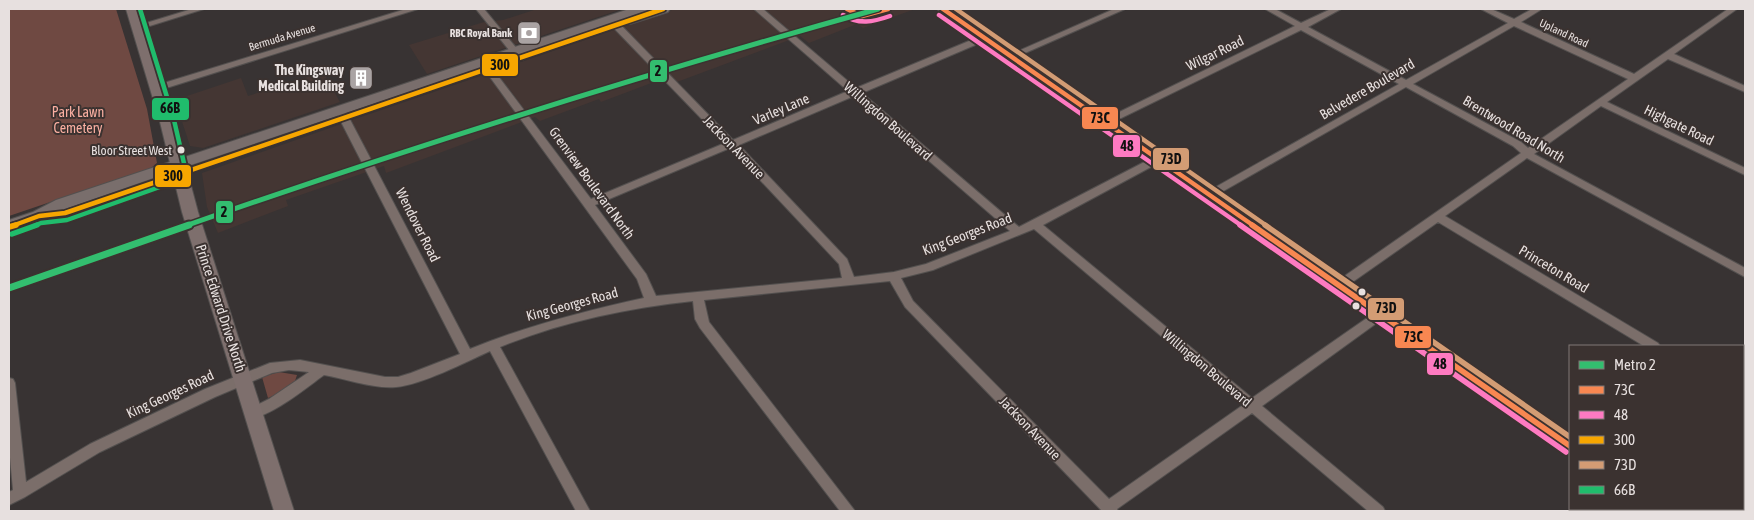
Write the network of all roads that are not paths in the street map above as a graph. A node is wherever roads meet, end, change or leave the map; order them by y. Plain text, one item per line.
1 (132, 9) edge
2 (200, 9) edge
3 (414, 9) edge
4 (480, 9) edge
5 (663, 9) edge
6 (758, 9) edge
7 (943, 9) edge
8 (1121, 9) edge
9 (1269, 9) edge
10 (1337, 9) edge
11 (1485, 9) edge
12 (1538, 9) edge
13 (1733, 9) edge
14 (644, 10) edge
15 (613, 22) junction
16 (1514, 22) junction
17 (1302, 26) junction
18 (137, 27) junction
19 (984, 38) junction
20 (517, 54) junction
21 (1668, 55) junction
22 (1011, 56) junction
23 (485, 66) junction
24 (1634, 78) junction
25 (1405, 83) junction
26 (157, 88) junction
27 (1745, 90) edge
28 (855, 92) junction
29 (1602, 103) junction
30 (342, 114) junction
31 (1106, 122) junction
32 (732, 144) junction
33 (1527, 153) junction
34 (1158, 159) junction
35 (178, 169) junction
36 (1745, 172) edge
37 (1210, 195) junction
38 (589, 204) junction
39 (1438, 217) junction
40 (1035, 224) junction
41 (9, 226) edge
42 (1018, 232) junction
43 (1745, 273) edge
44 (894, 276) junction
45 (849, 282) junction
46 (1340, 285) junction
47 (698, 296) junction
48 (651, 301) junction
49 (1381, 314) junction
50 (492, 344) junction
51 (1652, 345) edge
52 (467, 355) junction
53 (323, 369) junction
54 (243, 378) junction
55 (9, 383) edge
56 (1252, 406) junction
57 (254, 413) junction
58 (1569, 445) edge
59 (14, 496) edge
60 (1110, 510) edge
61 (284, 511) edge
62 (583, 511) edge
63 (848, 511) edge
64 (1378, 511) edge

1 - 18 street, Prince Edward Drive North
2 - 18 street
3 - 26 street, Bermuda Avenue
4 - 20 street
5 - 14 main road
6 - 28 street, Willingdon Boulevard
7 - 19 street
8 - 22 street
9 - 17 street, Brentwood Road North
10 - 17 street, Wilgar Road
11 - 16 street, Upland Road
12 - 16 street, Belvedere Boulevard
13 - 21 street
14 - 15 main road
15 - 20 main road
15 - 32 street, Jackson Avenue
16 - 24 street, Upland Road
16 - 25 street, Belvedere Boulevard
17 - 25 street, Brentwood Road North
17 - 31 street, Wilgar Road
18 - 26 street, Prince Edward Drive North
19 - 22 street
19 - 28 street, Varley Lane
20 - 23 main road
21 - 24 street
21 - 27 street
22 - 31 street
23 - 30 main road
23 - 38 street, Grenview Boulevard North
24 - 29 street
25 - 33 street, Brentwood Road North
25 - 37 street, Belvedere Boulevard
26 - 35 street, Prince Edward Drive North
28 - 32 street, Varley Lane
28 - 42 street, Willingdon Boulevard
29 - 33 street
29 - 36 street, Highgate Road
30 - 35 main road
30 - 52 street, Wendover Road
31 - 34 street
32 - 38 street, Varley Lane
32 - 45 street, Jackson Avenue
33 - 39 street
33 - 43 street, Brentwood Road North
34 - 37 street
34 - 40 street, King Georges Road
35 - 41 main road
35 - 54 street, Prince Edward Drive North
37 - 46 street
38 - 48 street, Grenview Boulevard North
39 - 46 street
39 - 51 street, Princeton Road
40 - 42 street, King Georges Road
40 - 56 street, Willingdon Boulevard
42 - 44 street, King Georges Road
44 - 45 street, King Georges Road
44 - 60 street, Jackson Avenue
45 - 47 street, King Georges Road
46 - 49 street
47 - 48 street, King Georges Road
47 - 63 street
48 - 50 street, King Georges Road
49 - 56 street
49 - 58 street
50 - 52 street, King Georges Road
50 - 62 street
52 - 53 street, King Georges Road
53 - 54 street, King Georges Road
53 - 57 street
54 - 57 street, Prince Edward Drive North
54 - 59 street, King Georges Road
55 - 59 street
56 - 60 street
56 - 64 street, Willingdon Boulevard
57 - 61 street, Prince Edward Drive North

